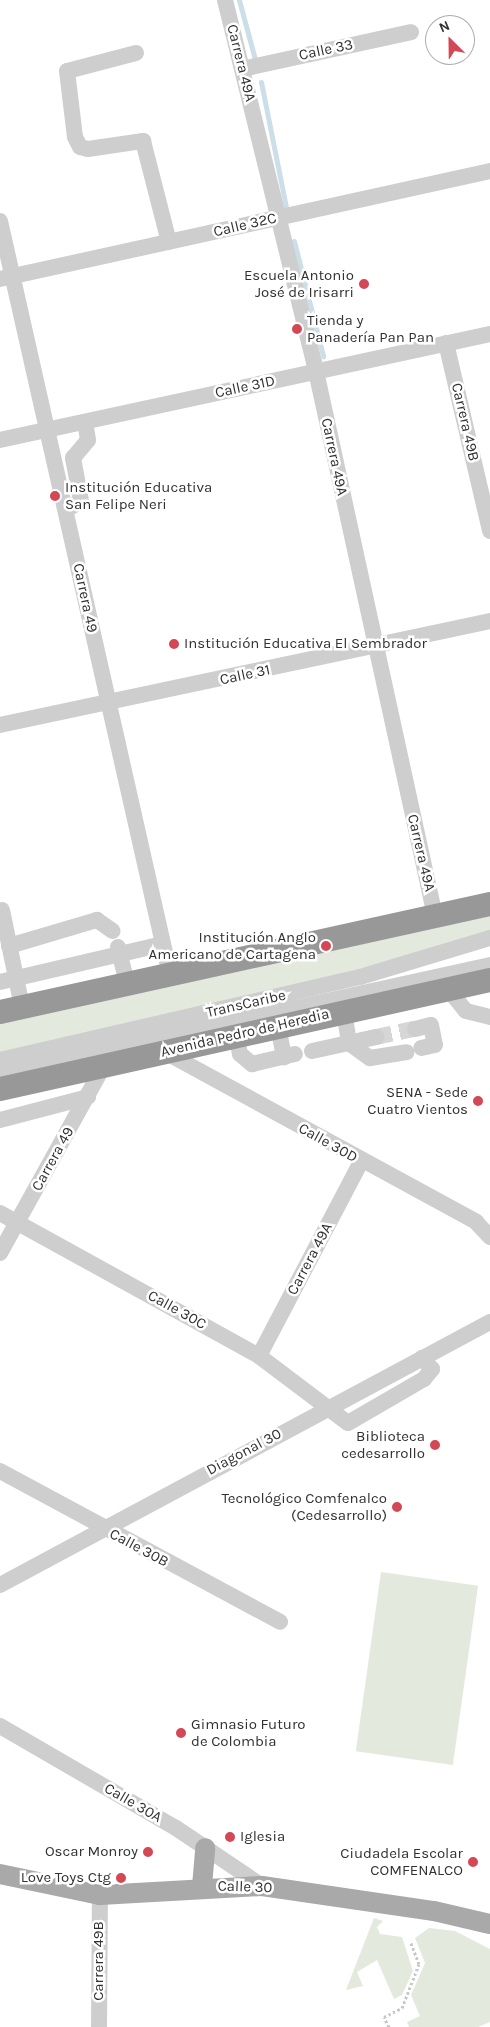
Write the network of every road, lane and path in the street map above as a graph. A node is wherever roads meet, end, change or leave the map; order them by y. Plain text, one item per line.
1 (225, 0) edge
2 (411, 32) dead end
3 (136, 53) dead end
4 (242, 69) junction
5 (490, 171) edge
6 (279, 218) junction
7 (0, 221) edge
8 (170, 242) junction
9 (6, 278) edge
10 (490, 334) edge
11 (446, 343) junction
12 (316, 372) junction
13 (85, 422) junction
14 (48, 430) junction
15 (0, 440) edge
16 (66, 510) junction
17 (490, 531) edge
18 (490, 621) edge
19 (375, 648) junction
20 (108, 704) junction
21 (0, 725) edge
22 (490, 904) edge
23 (2, 910) dead end
24 (435, 916) junction
25 (490, 938) edge
26 (117, 944) junction
27 (163, 944) junction
28 (9, 946) junction
29 (490, 964) edge
30 (170, 974) junction
31 (8, 980) edge
32 (490, 980) edge
33 (127, 984) junction
34 (448, 989) junction
35 (11, 1009) edge
36 (344, 1011) junction
37 (490, 1017) edge
38 (278, 1026) junction
39 (415, 1029) tunnel mouth
40 (236, 1035) junction
41 (376, 1037) tunnel mouth
42 (349, 1043) junction
43 (312, 1051) dead end
44 (163, 1052) junction
45 (0, 1060) edge
46 (104, 1065) junction
47 (0, 1073) edge
48 (0, 1089) edge
49 (88, 1097) junction
50 (0, 1120) edge
51 (362, 1162) junction
52 (0, 1213) edge
53 (18, 1221) junction
54 (490, 1237) edge
55 (0, 1253) edge
56 (490, 1322) edge
57 (259, 1356) junction
58 (422, 1358) junction
59 (330, 1406) junction
60 (0, 1470) edge
61 (102, 1529) junction
62 (0, 1585) edge
63 (280, 1622) dead end
64 (0, 1726) edge
65 (205, 1848) junction
66 (0, 1874) edge
67 (202, 1886) junction
68 (262, 1886) junction
69 (100, 1895) junction
70 (490, 1924) edge
71 (410, 1941) dead end
72 (99, 2027) edge
73 (389, 2027) edge

1 - 4 street, Carrera 49A
2 - 4 street, Calle 33
3 - 8 street
4 - 6 street, Carrera 49A
5 - 6 street, Calle 32C
6 - 8 street, Calle 32C
6 - 12 street, Carrera 49A
7 - 9 street, Carrera 49
8 - 9 street, Calle 32C
9 - 14 street, Carrera 49
10 - 11 street, Calle 31D
11 - 12 street, Calle 31D
11 - 17 street, Carrera 49B
12 - 13 street, Calle 31D
12 - 19 street, Carrera 49A
13 - 14 street, Calle 31D
13 - 16 street
14 - 15 street, Calle 31D
14 - 16 street, Carrera 49
16 - 20 street, Carrera 49
18 - 19 street, Calle 31
19 - 20 street, Calle 31
19 - 24 street, Carrera 49A
20 - 21 street, Calle 31
20 - 27 street, Carrera 49
22 - 24 highway
23 - 28 street
24 - 30 highway
25 - 45 street, TransCaribe
26 - 27 street
26 - 28 street
26 - 31 street
26 - 33 street
27 - 30 street, Carrera 49
28 - 31 street
29 - 47 street, TransCaribe
30 - 33 highway
31 - 35 street
32 - 34 highway, Avenida Pedro de Heredia
33 - 35 highway
34 - 36 highway, Avenida Pedro de Heredia
34 - 37 street
36 - 38 highway, Avenida Pedro de Heredia
36 - 42 street
38 - 40 highway, Avenida Pedro de Heredia
38 - 40 street
39 - 42 street
40 - 44 highway, Avenida Pedro de Heredia
41 - 42 street
42 - 43 street
44 - 46 highway, Avenida Pedro de Heredia
44 - 51 street, Calle 30D
46 - 48 highway, Avenida Pedro de Heredia
46 - 49 street, Carrera 49
49 - 50 street
49 - 53 street, Carrera 49
51 - 54 street, Calle 30D
51 - 57 street, Carrera 49A
52 - 53 street, Calle 30C
53 - 55 street, Carrera 49
53 - 57 street, Calle 30C
56 - 58 street, Diagonal 30
57 - 59 street, Calle 30C
58 - 59 street, Diagonal 30
58 - 59 street, Calle 30C
59 - 61 street, Diagonal 30
60 - 61 street, Calle 30B
61 - 62 street, Diagonal 30
61 - 63 street, Calle 30B
64 - 65 street, Calle 30A
65 - 67 main road
65 - 68 street, Calle 30A
66 - 69 main road, Calle 30
67 - 68 main road, Calle 30
67 - 69 main road, Calle 30
68 - 70 main road, Calle 30
69 - 72 street, Carrera 49B
71 - 73 path

